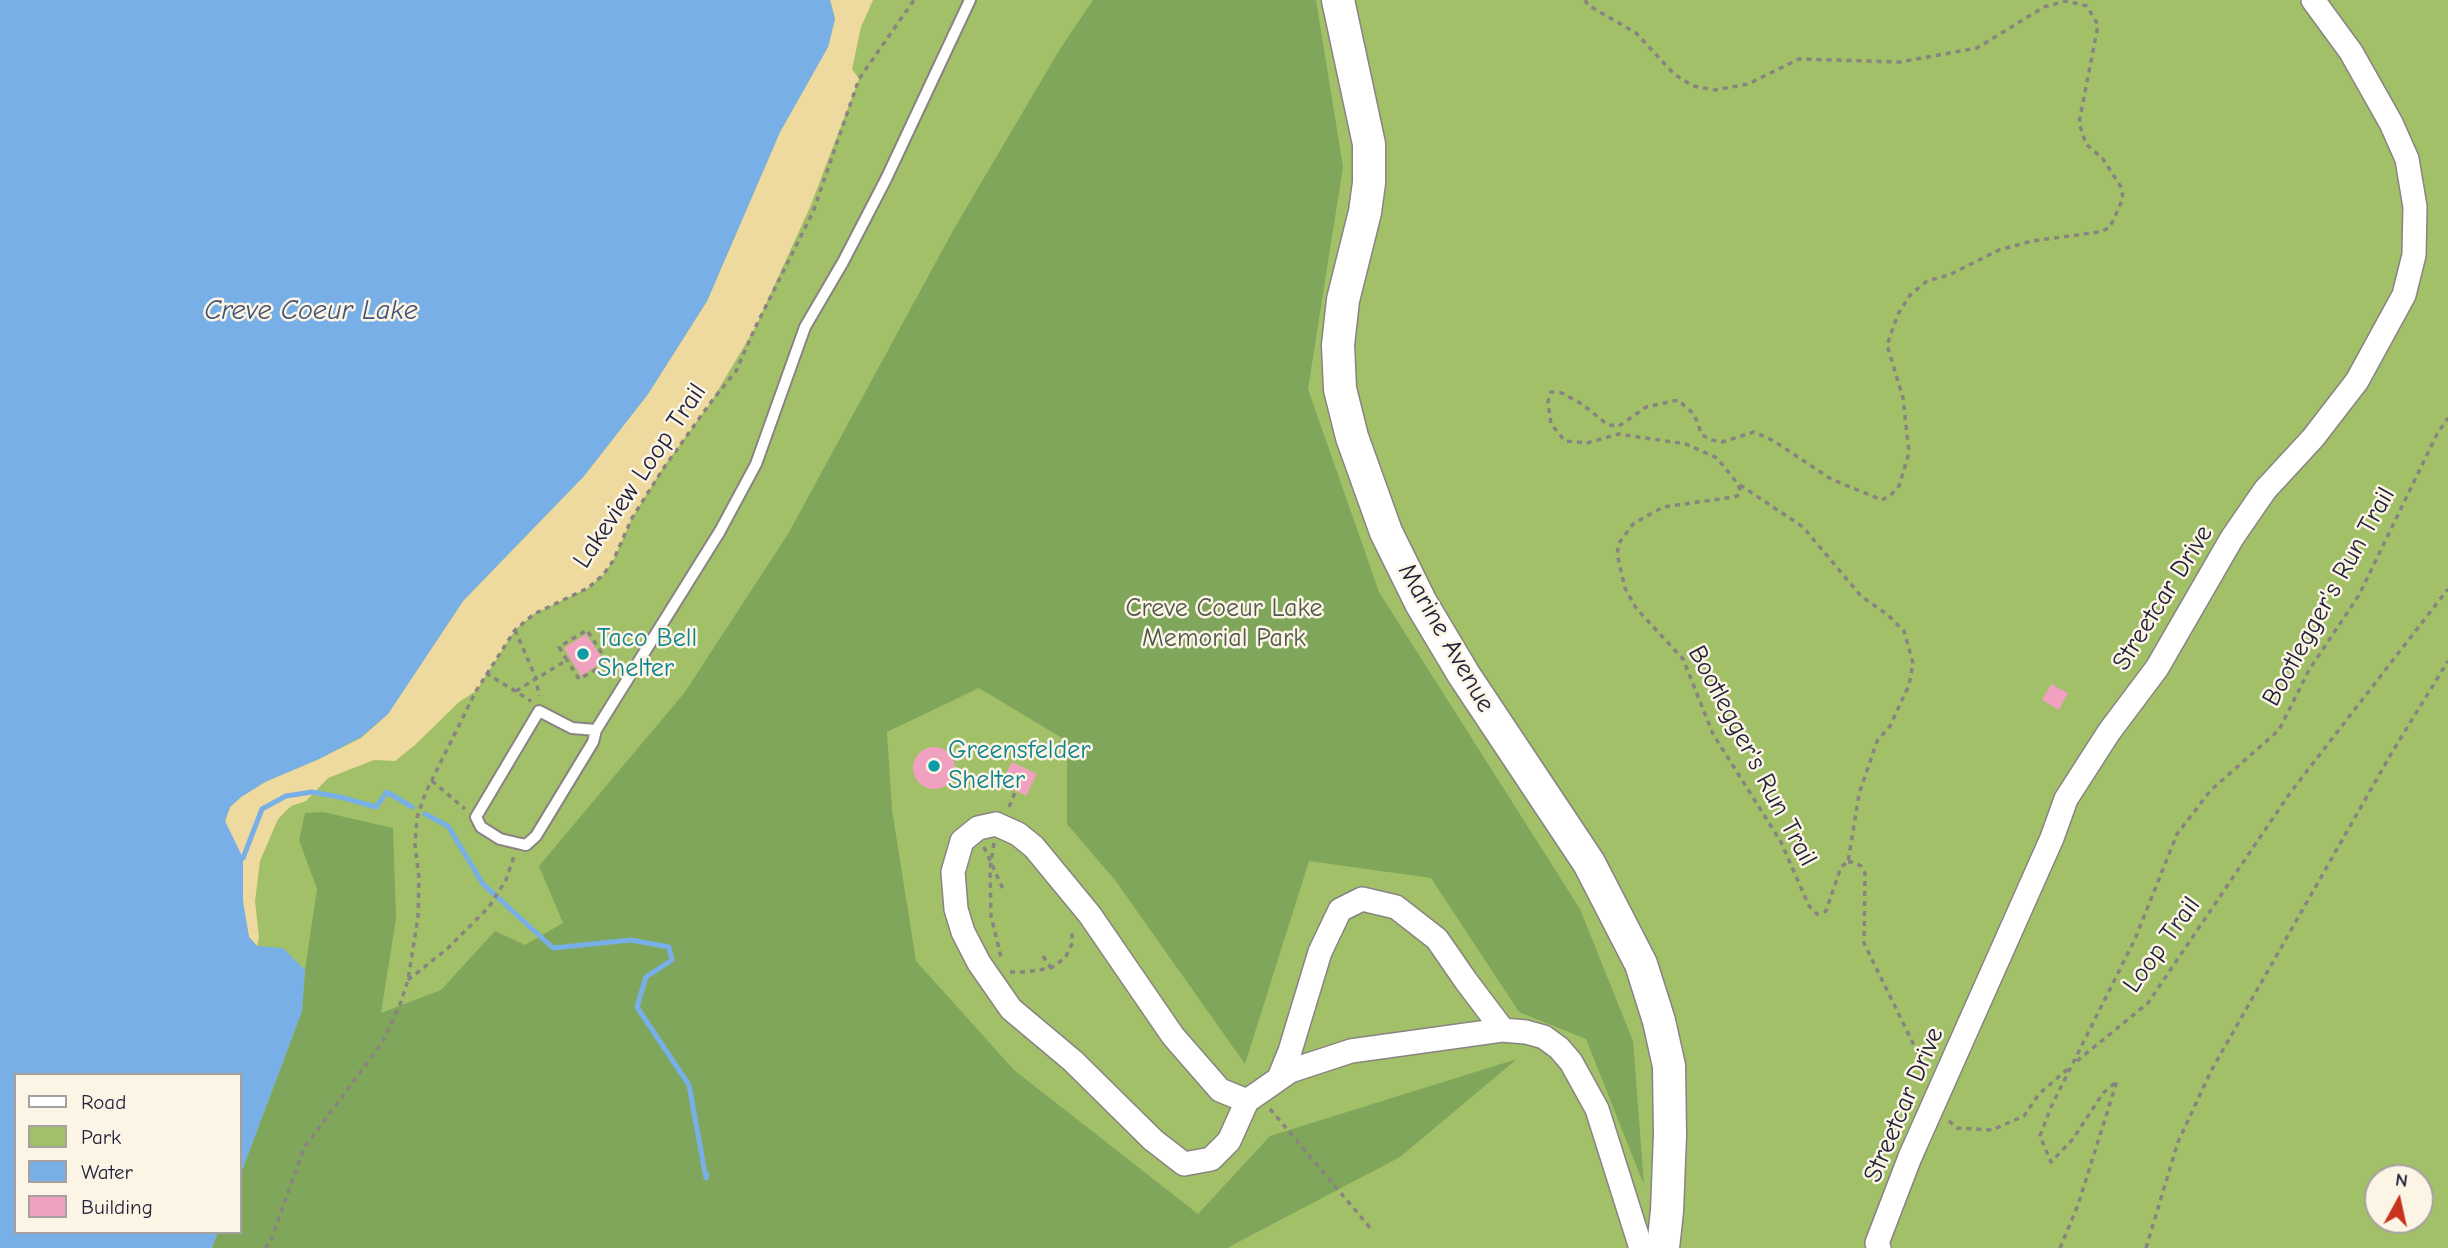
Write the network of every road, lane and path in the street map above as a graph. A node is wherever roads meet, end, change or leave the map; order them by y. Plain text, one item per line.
1 (914, 0) edge
2 (970, 0) edge
3 (1338, 0) edge
4 (1585, 0) edge
5 (2313, 0) edge
6 (2448, 418) edge
7 (1738, 484) junction
8 (2448, 589) edge
9 (515, 630) junction
10 (569, 661) junction
11 (2448, 661) edge
12 (486, 673) junction
13 (536, 678) junction
14 (516, 691) junction
15 (539, 711) junction
16 (596, 730) junction
17 (432, 780) junction
18 (1016, 790) dead end
19 (475, 817) junction
20 (1002, 826) junction
21 (978, 828) junction
22 (517, 843) junction
23 (1848, 862) junction
24 (991, 864) junction
25 (1003, 889) dead end
26 (1071, 930) dead end
27 (1043, 956) dead end
28 (1051, 968) junction
29 (408, 980) junction
30 (1503, 1030) junction
31 (2074, 1063) junction
32 (1279, 1078) junction
33 (1937, 1096) junction
34 (1252, 1098) junction
35 (1372, 1230) dead end
36 (265, 1248) edge
37 (1641, 1248) edge
38 (1662, 1248) edge
39 (1879, 1248) edge
40 (2060, 1248) edge
41 (2147, 1248) edge

1 - 9 path, Lakeview Loop Trail
2 - 16 lane
3 - 38 main road, Marine Avenue
4 - 7 path
5 - 33 street, Streetcar Drive
6 - 31 path, Bootlegger's Run Trail
7 - 23 path
7 - 23 path, Bootlegger's Run Trail
8 - 31 path, Loop Trail
9 - 12 path, Lakeview Loop Trail
9 - 13 path
10 - 10 path
10 - 13 path
11 - 41 path
12 - 14 path
12 - 17 path, Lakeview Loop Trail
13 - 14 path
13 - 15 path
14 - 15 path
15 - 16 lane
15 - 19 lane
16 - 22 lane
17 - 19 path
17 - 29 path, Lakeview Loop Trail
18 - 20 path
19 - 22 lane
20 - 21 street
20 - 24 path
20 - 34 street
21 - 24 path
21 - 34 street
22 - 29 path
23 - 33 path, Bootlegger's Run Trail
24 - 25 path
24 - 28 path
26 - 28 path
27 - 28 path
29 - 36 path, Lakeview Loop Trail
30 - 32 street
30 - 32 street
30 - 37 street
31 - 33 path, Bootlegger's Run Trail
31 - 40 path, Loop Trail
32 - 34 street
33 - 39 street, Streetcar Drive
34 - 35 path

